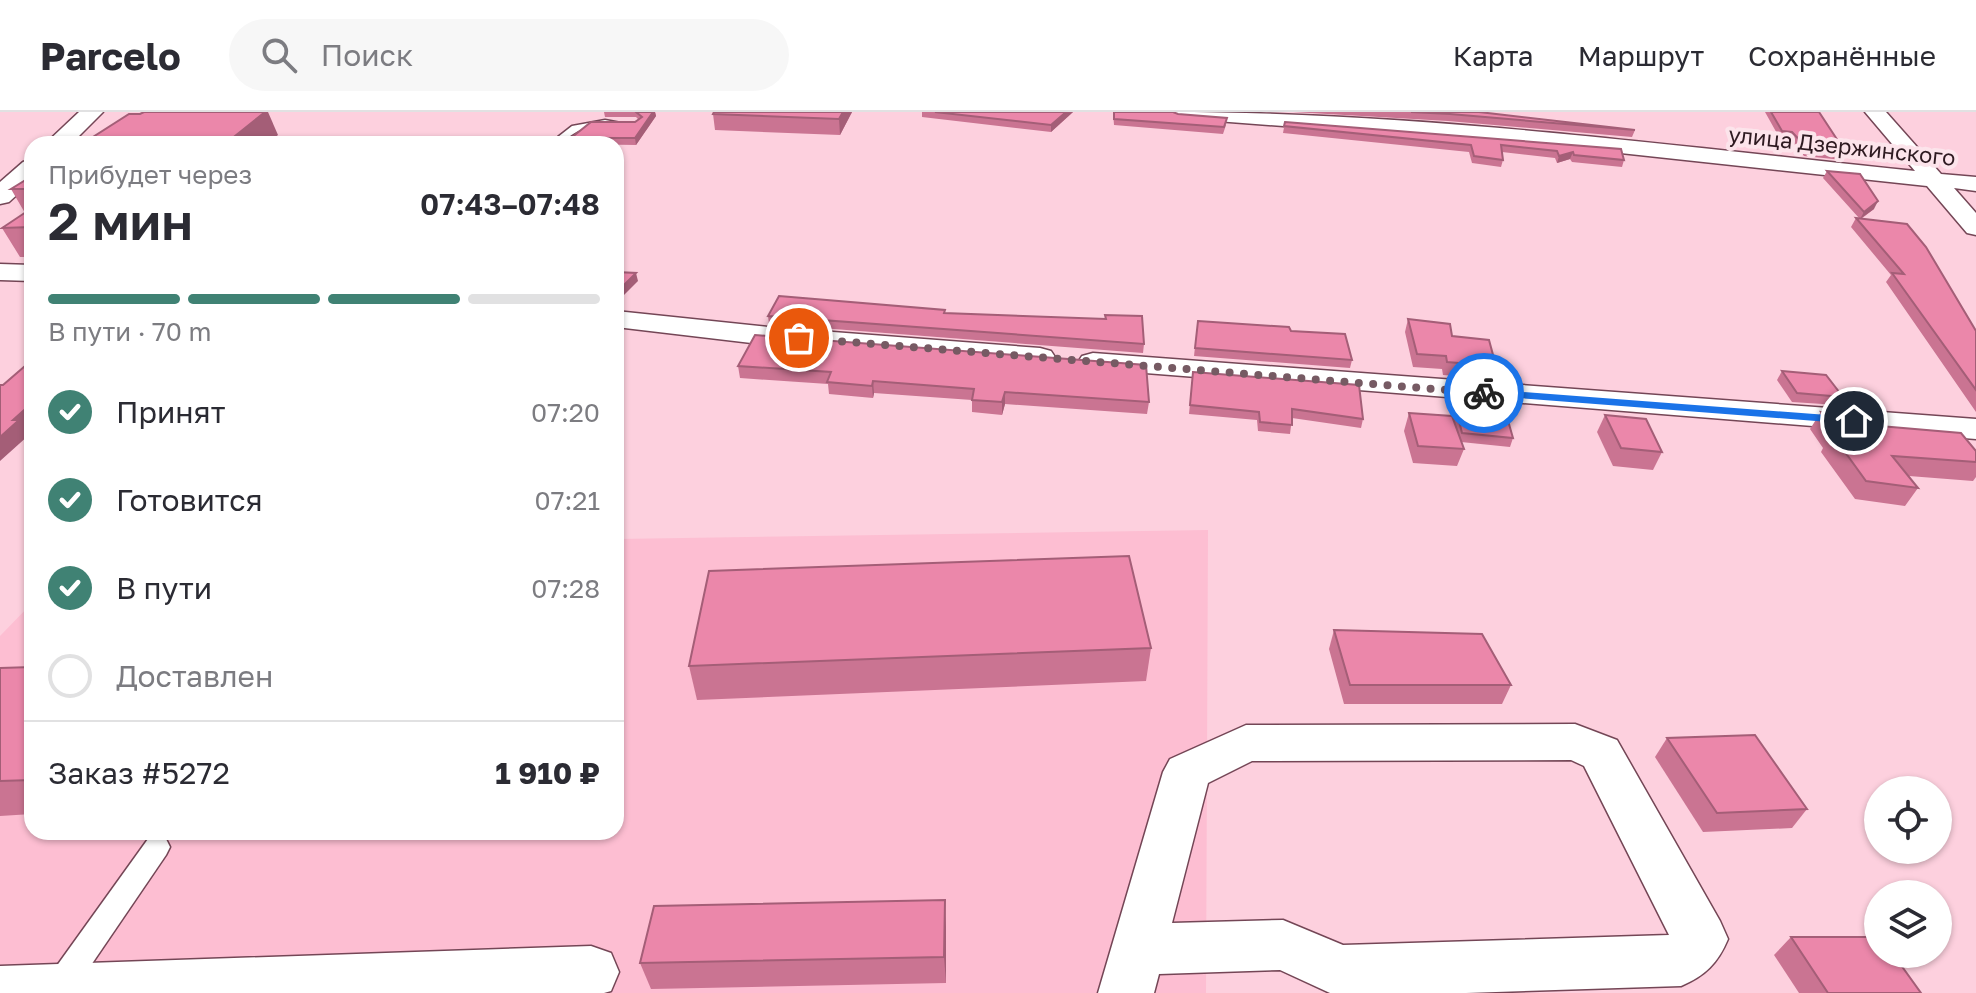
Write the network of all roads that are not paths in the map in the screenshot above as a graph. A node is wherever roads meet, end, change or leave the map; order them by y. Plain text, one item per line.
1 (92, 112) edge
2 (1177, 112) edge
3 (1875, 112) edge
4 (636, 123) edge
5 (66, 136) edge
6 (563, 136) edge
7 (24, 174) edge
8 (1938, 182) junction
9 (1976, 184) edge
10 (0, 196) edge
11 (1976, 228) edge
12 (0, 272) edge
13 (24, 273) edge
14 (624, 320) edge
15 (1976, 429) edge
16 (157, 847) dead end
17 (1132, 971) edge
18 (591, 972) dead end
19 (172, 990) edge
20 (57, 991) junction
21 (0, 993) edge

1 - 5 main road
2 - 8 street, улица Дзержинского
3 - 8 street
4 - 6 lane
7 - 10 main road
8 - 9 street, улица Дзержинского
8 - 11 street
12 - 13 street
14 - 15 street
16 - 20 lane
17 - 17 street
18 - 19 street
19 - 20 street
20 - 21 street

